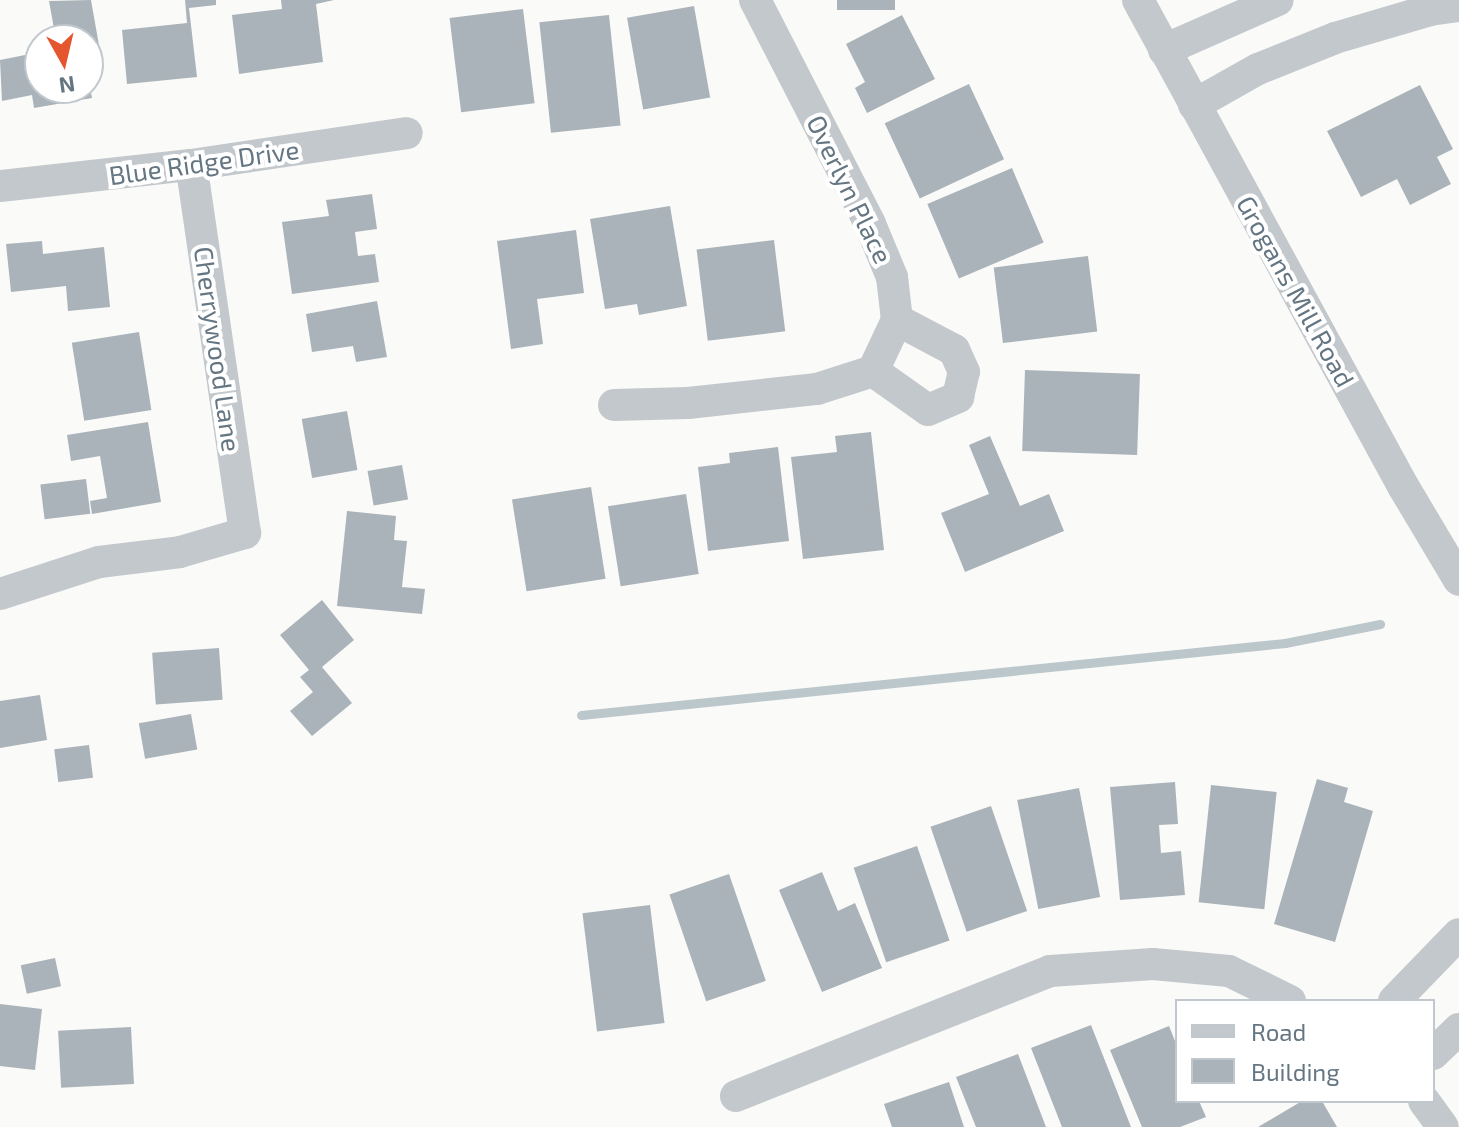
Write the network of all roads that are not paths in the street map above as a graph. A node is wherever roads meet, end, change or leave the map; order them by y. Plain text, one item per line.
1 (755, 0) edge
2 (1138, 0) edge
3 (1278, 0) edge
4 (1459, 6) edge
5 (1164, 50) junction
6 (1194, 105) junction
7 (407, 133) dead end
8 (191, 165) junction
9 (0, 186) edge
10 (897, 320) junction
11 (873, 371) junction
12 (614, 405) dead end
13 (1459, 580) edge
14 (0, 594) edge
15 (1459, 934) edge
16 (1286, 999) edge
17 (1396, 999) edge
18 (1459, 1029) edge
19 (1435, 1052) edge
20 (736, 1096) dead end
21 (1425, 1103) edge
22 (1443, 1127) edge

1 - 10 street, Overlyn Place
2 - 5 street, Grogans Mill Road
3 - 5 street
4 - 6 street
5 - 6 street, Grogans Mill Road
6 - 13 street, Grogans Mill Road
7 - 8 street, Blue Ridge Drive
8 - 9 street, Blue Ridge Drive
8 - 14 street, Cherrywood Lane
10 - 11 street
10 - 11 street
11 - 12 street
15 - 17 street
16 - 20 street
18 - 19 street
21 - 22 street

